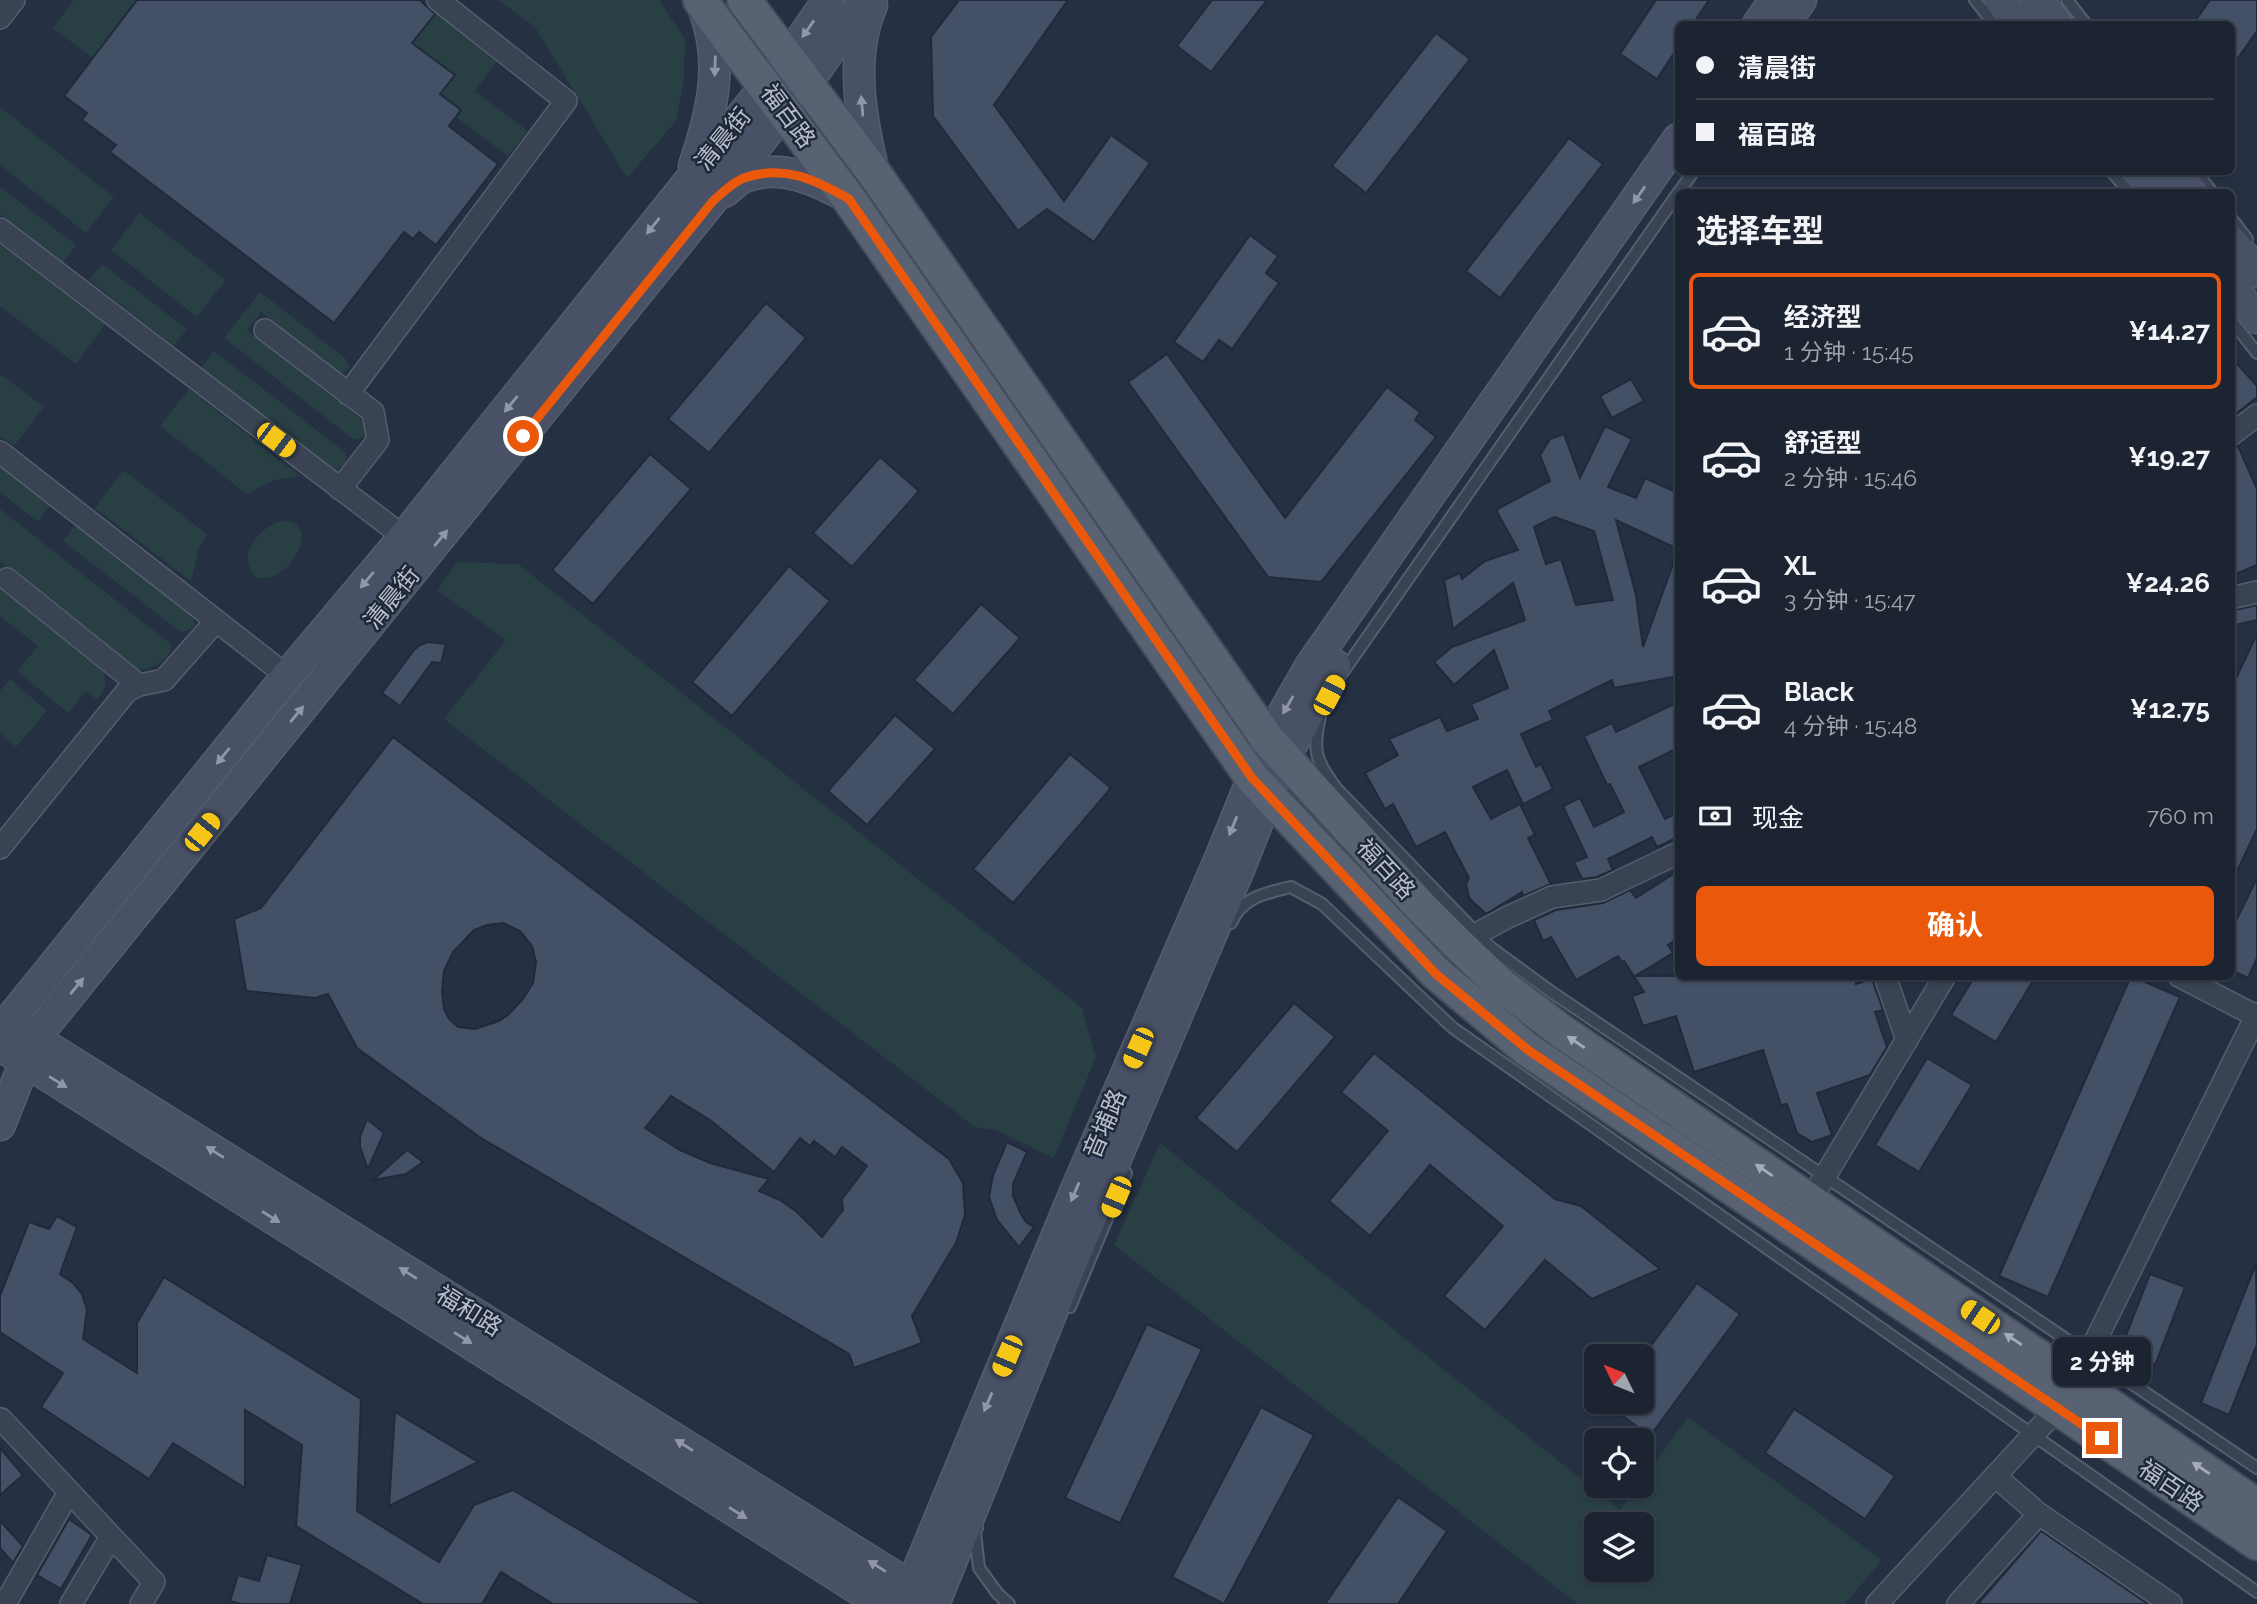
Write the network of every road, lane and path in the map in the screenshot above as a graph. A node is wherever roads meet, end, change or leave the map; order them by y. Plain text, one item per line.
1 (14, 0) edge
2 (438, 0) edge
3 (700, 0) edge
4 (744, 0) edge
5 (828, 0) edge
6 (865, 0) edge
7 (874, 0) edge
8 (1775, 0) edge
9 (1801, 0) edge
10 (1813, 0) edge
11 (1975, 0) edge
12 (2000, 0) edge
13 (2037, 0) edge
14 (2067, 0) edge
15 (0, 18) edge
16 (1760, 21) edge
17 (1786, 21) edge
18 (1798, 21) edge
19 (1992, 21) edge
20 (2018, 21) edge
21 (2054, 21) edge
22 (2084, 21) edge
23 (798, 71) junction
24 (775, 99) junction
25 (1675, 143) edge
26 (874, 173) junction
27 (1679, 175) edge
28 (2115, 175) edge
29 (2142, 175) edge
30 (2178, 175) edge
31 (2198, 175) edge
32 (688, 184) junction
33 (2126, 189) edge
34 (2153, 189) edge
35 (2189, 189) edge
36 (2210, 189) edge
37 (1675, 197) edge
38 (849, 199) junction
39 (713, 201) junction
40 (2235, 223) edge
41 (0, 229) edge
42 (2235, 245) edge
43 (2257, 253) edge
44 (2257, 272) edge
45 (2235, 291) edge
46 (2257, 317) edge
47 (2235, 325) edge
48 (265, 330) dead end
49 (2257, 353) edge
50 (348, 394) junction
51 (2257, 415) edge
52 (2235, 432) edge
53 (0, 452) edge
54 (340, 489) junction
55 (404, 537) junction
56 (7, 579) dead end
57 (2257, 592) edge
58 (2235, 597) edge
59 (216, 621) junction
60 (287, 676) junction
61 (139, 685) junction
62 (1276, 750) junction
63 (1260, 787) junction
64 (0, 848) edge
65 (1675, 854) edge
66 (1224, 939) dead end
67 (1468, 939) junction
68 (1886, 980) edge
69 (1943, 980) edge
70 (2187, 980) edge
71 (2256, 1015) edge
72 (2, 1031) edge
73 (1907, 1040) junction
74 (30, 1050) junction
75 (0, 1125) edge
76 (1132, 1158) dead end
77 (1817, 1189) junction
78 (1067, 1313) dead end
79 (2073, 1381) junction
80 (1, 1419) edge
81 (2033, 1435) junction
82 (2257, 1468) edge
83 (1995, 1476) junction
84 (997, 1480) dead end
85 (69, 1492) junction
86 (2257, 1506) edge
87 (2039, 1514) junction
88 (111, 1537) junction
89 (2257, 1543) edge
90 (2257, 1592) edge
91 (924, 1600) edge
92 (5, 1604) edge
93 (71, 1604) edge
94 (141, 1604) edge
95 (882, 1604) edge
96 (1009, 1604) edge
97 (1877, 1604) edge
98 (1958, 1604) edge
99 (2171, 1604) edge

1 - 15 street
2 - 50 street
3 - 24 main road, 福百路
3 -> 32 street
4 - 23 main road, 福百路
5 -> 23 street
6 - 23 street
26 -> 7 street
8 - 16 street
9 - 17 street
10 - 18 lane
11 - 19 lane
12 - 20 street
13 - 21 street
14 - 22 lane
23 - 24 street, 清晨街
23 - 26 main road, 福百路
24 - 32 street, 清晨街
24 - 38 main road, 福百路
24 - 39 street, 清晨街
25 -> 62 street
26 - 62 main road, 福百路
27 - 62 street
28 - 33 lane
29 - 34 street
30 - 35 street
31 - 36 lane
32 -> 55 street, 清晨街
37 - 67 lane
38 - 39 street
38 - 63 main road, 福百路
74 -> 39 street, 清晨街
40 - 43 lane
41 - 54 street
42 - 44 street
45 - 46 street
47 - 49 lane
48 - 50 street
50 - 54 street
51 - 52 street
53 - 59 street
54 - 55 street
55 -> 60 street, 清晨街
56 - 61 street
57 - 58 street
59 - 60 street
59 - 61 street
60 -> 72 street, 清晨街
61 - 64 street
62 - 63 street, 音埔路
62 - 67 main road, 福百路
63 - 79 main road, 福百路
63 - 91 street, 音埔路
65 - 67 street
66 - 81 lane
67 - 77 main road, 福百路
68 - 73 street
69 - 73 street
70 - 71 street
71 - 79 street
72 - 74 street, 福和路
73 - 77 street
74 - 75 street, 清晨街
91 -> 74 street, 福和路
74 -> 95 street, 福和路
76 - 78 lane
77 - 79 main road, 福百路
79 - 81 street
79 - 82 lane
86 -> 79 main road, 福百路
79 - 89 main road, 福百路
80 - 85 street
81 - 83 street
81 - 90 lane
83 - 87 street
83 - 97 street
84 - 96 lane
85 - 88 street
85 - 92 street
87 - 98 street
87 - 99 street
88 - 93 street
88 - 94 street

